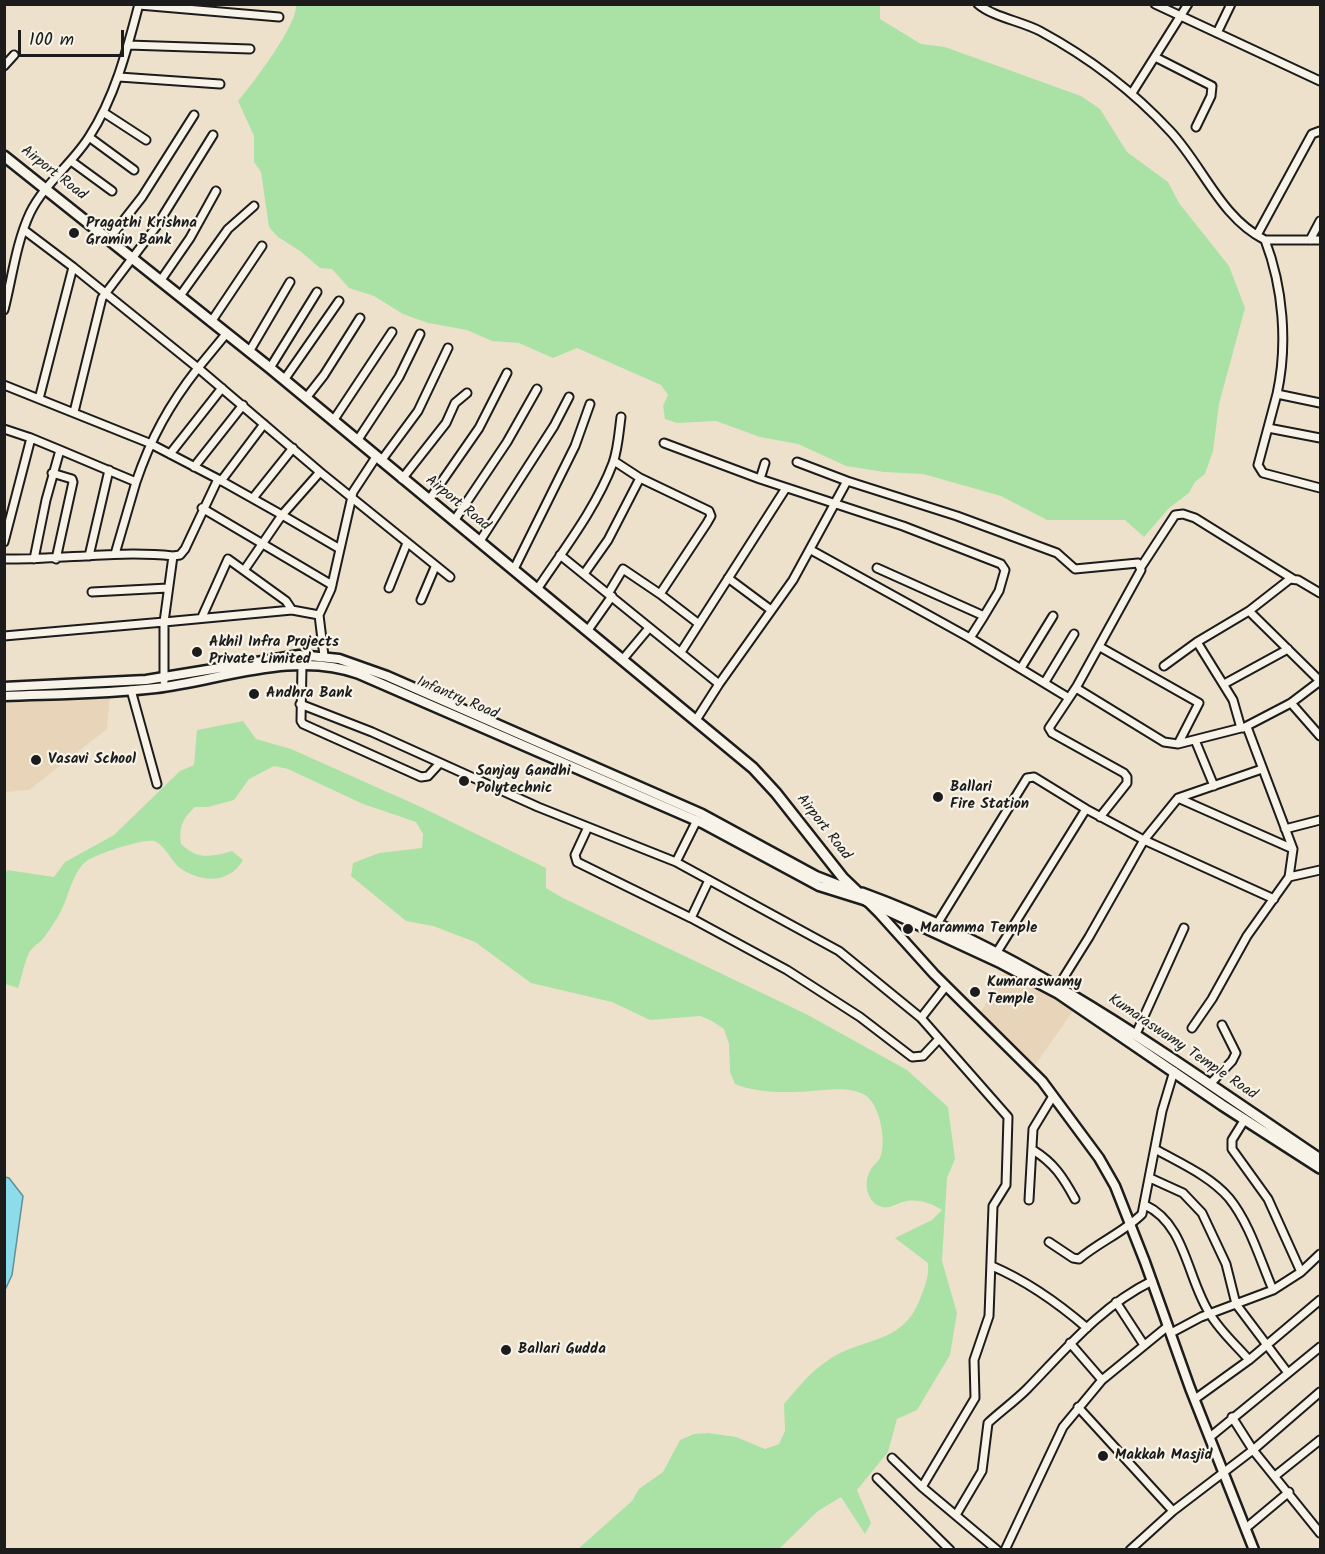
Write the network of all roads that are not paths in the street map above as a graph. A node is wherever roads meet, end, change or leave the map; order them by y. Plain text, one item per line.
1 (1155, 4) edge
2 (1188, 4) edge
3 (1231, 4) edge
4 (140, 5) edge
5 (977, 5) edge
6 (220, 8) edge
7 (279, 17) dead end
8 (1181, 17) junction
9 (1217, 33) junction
10 (128, 45) junction
11 (250, 49) dead end
12 (14, 55) dead end
13 (1155, 57) junction
14 (4, 66) edge
15 (119, 77) junction
16 (1320, 81) edge
17 (220, 84) dead end
18 (1132, 93) junction
19 (103, 112) junction
20 (194, 115) dead end
21 (1196, 126) dead end
22 (1320, 131) edge
23 (213, 135) dead end
24 (89, 137) junction
25 (146, 140) dead end
26 (4, 156) edge
27 (71, 161) junction
28 (134, 170) dead end
29 (46, 190) junction
30 (112, 191) dead end
31 (216, 191) dead end
32 (254, 206) dead end
33 (1320, 221) edge
34 (24, 230) junction
35 (1257, 236) junction
36 (109, 239) junction
37 (1265, 240) junction
38 (1310, 240) junction
39 (1320, 240) edge
40 (262, 246) dead end
41 (134, 259) junction
42 (73, 267) junction
43 (161, 280) junction
44 (290, 282) dead end
45 (106, 292) junction
46 (317, 292) dead end
47 (180, 296) junction
48 (339, 301) dead end
49 (4, 310) edge
50 (360, 318) dead end
51 (212, 322) junction
52 (392, 332) dead end
53 (226, 334) junction
54 (420, 334) dead end
55 (448, 348) dead end
56 (249, 352) junction
57 (198, 368) junction
58 (270, 368) junction
59 (507, 373) dead end
60 (284, 380) junction
61 (4, 385) edge
62 (222, 388) junction
63 (537, 389) dead end
64 (467, 393) dead end
65 (1277, 394) junction
66 (568, 397) dead end
67 (306, 398) junction
68 (39, 399) junction
69 (1320, 403) edge
70 (590, 404) dead end
71 (243, 405) junction
72 (74, 412) junction
73 (621, 417) dead end
74 (333, 421) junction
75 (264, 424) junction
76 (1268, 428) junction
77 (4, 429) edge
78 (31, 438) junction
79 (1320, 438) edge
80 (357, 441) junction
81 (149, 443) junction
82 (664, 443) dead end
83 (293, 448) junction
84 (60, 450) junction
85 (170, 454) junction
86 (379, 459) junction
87 (614, 461) junction
88 (797, 462) dead end
89 (765, 463) dead end
90 (194, 466) junction
91 (109, 470) junction
92 (320, 472) junction
93 (52, 473) junction
94 (402, 478) junction
95 (640, 478) junction
96 (760, 479) junction
97 (220, 480) junction
98 (847, 481) junction
99 (136, 482) junction
100 (786, 488) junction
101 (1320, 488) edge
102 (352, 496) junction
103 (253, 498) junction
104 (429, 500) junction
105 (834, 504) junction
106 (202, 508) junction
107 (282, 515) junction
108 (454, 521) junction
109 (480, 541) junction
110 (4, 542) edge
111 (262, 542) junction
112 (407, 543) junction
113 (340, 549) junction
114 (811, 550) junction
115 (115, 554) junction
116 (560, 555) junction
117 (89, 556) junction
118 (173, 556) junction
119 (4, 559) edge
120 (34, 559) junction
121 (56, 559) junction
122 (435, 567) junction
123 (1141, 567) junction
124 (877, 568) dead end
125 (244, 569) junction
126 (514, 569) junction
127 (584, 574) junction
128 (450, 577) dead end
129 (729, 578) junction
130 (1293, 579) junction
131 (332, 585) junction
132 (168, 588) junction
133 (389, 588) dead end
134 (538, 588) junction
135 (92, 592) dead end
136 (1320, 593) edge
137 (660, 594) junction
138 (610, 595) junction
139 (421, 600) dead end
140 (292, 610) junction
141 (771, 610) junction
142 (1249, 610) junction
143 (319, 615) junction
144 (984, 616) junction
145 (1053, 616) dead end
146 (202, 617) junction
147 (164, 621) junction
148 (699, 624) junction
149 (649, 628) junction
150 (588, 630) junction
151 (1074, 634) dead end
152 (4, 636) edge
153 (970, 638) junction
154 (1197, 642) junction
155 (1100, 646) junction
156 (1288, 650) junction
157 (681, 652) junction
158 (299, 656) junction
159 (324, 657) junction
160 (623, 659) junction
161 (302, 665) junction
162 (1164, 666) dead end
163 (1021, 668) junction
164 (1320, 681) edge
165 (164, 682) junction
166 (1044, 682) junction
167 (719, 684) junction
168 (1224, 684) junction
169 (4, 687) edge
170 (1076, 688) junction
171 (131, 690) junction
172 (4, 696) edge
173 (1069, 698) junction
174 (1291, 703) junction
175 (300, 704) junction
176 (696, 720) junction
177 (1244, 728) junction
178 (1320, 736) edge
179 (1195, 740) junction
180 (1178, 744) junction
181 (439, 764) junction
182 (1262, 769) junction
183 (157, 784) dead end
184 (1214, 786) junction
185 (1178, 798) junction
186 (1086, 809) junction
187 (1100, 817) junction
188 (697, 820) junction
189 (1320, 820) edge
190 (588, 827) junction
191 (1285, 829) junction
192 (1144, 840) junction
193 (1293, 849) junction
194 (676, 861) junction
195 (1320, 870) edge
196 (1289, 877) junction
197 (709, 880) junction
198 (859, 892) junction
199 (1274, 899) junction
200 (867, 901) junction
201 (691, 918) junction
202 (938, 924) junction
203 (1184, 928) dead end
204 (997, 952) junction
205 (1059, 985) junction
206 (946, 986) junction
207 (921, 1018) junction
208 (1222, 1024) dead end
209 (1192, 1028) dead end
210 (1136, 1034) junction
211 (938, 1040) junction
212 (1174, 1071) junction
213 (1210, 1084) junction
214 (1053, 1096) junction
215 (1245, 1119) junction
216 (1155, 1149) junction
217 (1033, 1150) junction
218 (1320, 1159) edge
219 (1320, 1168) edge
220 (1150, 1178) junction
221 (1075, 1198) dead end
222 (1029, 1200) dead end
223 (1145, 1205) junction
224 (1130, 1224) junction
225 (1049, 1242) dead end
226 (1320, 1254) edge
227 (992, 1266) junction
228 (1301, 1272) junction
229 (1152, 1281) junction
230 (1273, 1290) junction
231 (1320, 1300) edge
232 (1116, 1302) junction
233 (1236, 1304) junction
234 (1209, 1314) junction
235 (1087, 1328) junction
236 (1169, 1329) junction
237 (1070, 1343) junction
238 (1144, 1345) junction
239 (1266, 1347) junction
240 (1320, 1347) edge
241 (1249, 1360) junction
242 (1288, 1373) junction
243 (1102, 1380) junction
244 (1320, 1392) edge
245 (1195, 1399) junction
246 (1078, 1407) junction
247 (1232, 1417) junction
248 (1210, 1437) junction
249 (1320, 1440) edge
250 (1253, 1450) junction
251 (892, 1458) dead end
252 (1223, 1473) junction
253 (1275, 1476) junction
254 (877, 1478) dead end
255 (922, 1487) junction
256 (1289, 1492) junction
257 (1173, 1511) junction
258 (956, 1515) junction
259 (1246, 1528) junction
260 (1320, 1533) edge
261 (950, 1550) edge
262 (997, 1550) edge
263 (1005, 1550) edge
264 (1130, 1550) edge
265 (1254, 1550) edge

1 - 8 street
2 - 8 street
3 - 9 street
4 - 6 street
4 - 10 street
5 - 18 street
6 - 7 street
8 - 9 street
8 - 13 street
9 - 16 street
10 - 11 street
10 - 15 street
12 - 14 street
13 - 18 street
13 - 21 street
15 - 17 street
15 - 19 street
18 - 35 street
19 - 24 street
19 - 25 street
20 - 36 street
22 - 35 street
23 - 41 street
24 - 27 street
24 - 28 street
26 - 29 main road, Airport Road
27 - 29 street
27 - 30 street
29 - 34 street
29 - 36 main road, Airport Road
31 - 43 street
32 - 47 street
33 - 38 street
34 - 42 street
34 - 49 street
35 - 37 street
36 - 41 main road, Airport Road
37 - 38 street
37 - 65 street
38 - 39 street
40 - 51 street
41 - 43 main road, Airport Road
41 - 45 street
42 - 45 street
42 - 68 street
43 - 47 main road, Airport Road
44 - 56 street
45 - 57 street
45 - 72 street
46 - 58 street
47 - 51 main road, Airport Road
48 - 60 street
50 - 67 street
51 - 53 main road, Airport Road
52 - 74 street
53 - 56 main road, Airport Road
53 - 57 street
54 - 80 street
55 - 86 street
56 - 58 main road, Airport Road
57 - 62 street
57 - 81 street
58 - 60 main road, Airport Road
59 - 104 street
60 - 67 main road, Airport Road
61 - 68 street
62 - 71 street
62 - 85 street
63 - 108 street
64 - 94 street
65 - 69 street
65 - 76 street
66 - 109 street
67 - 74 main road, Airport Road
68 - 72 street
70 - 126 street
71 - 75 street
71 - 90 street
72 - 81 street
73 - 87 street
74 - 80 main road, Airport Road
75 - 83 street
75 - 97 street
76 - 79 street
76 - 101 street
77 - 78 street
78 - 84 street
78 - 110 street
80 - 86 main road, Airport Road
81 - 85 street
81 - 99 street
82 - 96 street
83 - 92 street
83 - 103 street
84 - 91 street
84 - 93 street
85 - 90 street
86 - 94 main road, Airport Road
86 - 102 street
87 - 95 street
87 - 116 street
88 - 98 street
89 - 96 street
90 - 97 street
91 - 99 street
91 - 117 street
92 - 102 street
92 - 107 street
93 - 120 street
93 - 121 street
94 - 104 main road, Airport Road
95 - 127 street
95 - 137 street
96 - 100 street
97 - 103 street
97 - 106 street
98 - 105 street
98 - 123 street
99 - 115 street
100 - 105 street
100 - 129 street
102 - 112 street
102 - 113 street
103 - 107 street
104 - 108 main road, Airport Road
105 - 114 street
105 - 144 street
106 - 111 street
106 - 118 street
107 - 111 street
107 - 113 street
108 - 109 main road, Airport Road
109 - 126 main road, Airport Road
111 - 125 street
111 - 131 street
112 - 122 street
112 - 133 street
113 - 131 street
114 - 141 street
114 - 153 street
115 - 117 street
115 - 118 street
116 - 127 street
116 - 134 street
117 - 121 street
118 - 132 street
119 - 120 street
120 - 121 street
122 - 128 street
122 - 139 street
123 - 130 street
123 - 155 street
124 - 144 street
125 - 140 street
125 - 146 street
126 - 134 main road, Airport Road
127 - 138 street
129 - 141 street
129 - 148 street
130 - 136 street
130 - 142 street
131 - 143 street
132 - 135 street
132 - 147 street
134 - 150 main road, Airport Road
137 - 138 street
137 - 148 street
138 - 149 street
138 - 150 street
140 - 143 street
140 - 146 street
141 - 167 street
142 - 154 street
142 - 156 street
143 - 159 street
144 - 153 street
145 - 163 street
146 - 147 street
147 - 152 street
147 - 165 street
148 - 157 street
149 - 157 street
149 - 160 street
150 - 160 main road, Airport Road
151 - 166 street
153 - 163 street
154 - 162 street
154 - 168 street
155 - 170 street
155 - 180 street
156 - 164 street
156 - 168 street
157 - 167 street
158 - 159 street, Infantry Road
158 - 161 street
158 - 165 street, Infantry Road
159 - 198 street, Infantry Road
160 - 176 main road, Airport Road
161 - 165 street, Infantry Road
161 - 175 street
161 - 188 street, Infantry Road
163 - 166 street
164 - 174 street
165 - 169 street, Infantry Road
165 - 171 street, Infantry Road
166 - 173 street
167 - 176 street
168 - 177 street
170 - 173 street
170 - 180 street
171 - 172 street, Infantry Road
171 - 183 street
173 - 187 street
174 - 177 street
174 - 178 street
175 - 181 street
175 - 181 street
176 - 198 main road, Airport Road
177 - 179 street
177 - 182 street
179 - 180 street
179 - 184 street
181 - 190 street
182 - 184 street
182 - 191 street
184 - 185 street
185 - 192 street
185 - 193 street
186 - 187 street
186 - 202 street
186 - 204 street
187 - 192 street
188 - 194 street
188 - 200 street, Infantry Road
189 - 191 street
190 - 194 street
190 - 201 street
191 - 193 street
192 - 199 street
192 - 205 street
193 - 196 street
194 - 197 street
195 - 196 street
196 - 199 street
197 - 201 street
197 - 207 street
198 - 200 main road, Airport Road
198 - 202 main road, Kumaraswamy Temple Road
199 - 209 street
200 - 206 street
200 - 212 main road, Kumaraswamy Temple Road
201 - 211 street
202 - 204 main road, Kumaraswamy Temple Road
203 - 210 street
204 - 205 main road, Kumaraswamy Temple Road
205 - 210 main road, Kumaraswamy Temple Road
206 - 207 street
206 - 214 street
207 - 211 street
208 - 213 street
210 - 213 main road, Kumaraswamy Temple Road
211 - 227 street
212 - 215 main road, Kumaraswamy Temple Road
212 - 216 street
213 - 218 main road, Kumaraswamy Temple Road
214 - 217 street
214 - 224 street
215 - 219 main road, Kumaraswamy Temple Road
215 - 228 street
216 - 220 street
216 - 230 street
217 - 221 street
217 - 222 street
220 - 223 street
220 - 233 street
223 - 224 street
223 - 234 street
224 - 225 street
224 - 229 street
226 - 228 street
227 - 235 street
227 - 255 street
228 - 230 street
229 - 232 street
229 - 236 street
230 - 233 street
231 - 239 street
232 - 235 street
232 - 238 street
233 - 234 street
233 - 239 street
234 - 236 street
234 - 241 street
235 - 237 street
236 - 238 street
236 - 245 street
237 - 243 street
237 - 258 street
238 - 243 street
239 - 241 street
239 - 242 street
240 - 242 street
241 - 245 street
242 - 247 street
243 - 246 street
244 - 250 street
245 - 248 street
246 - 257 street
246 - 263 street
247 - 248 street
247 - 250 street
248 - 252 street
249 - 253 street
250 - 252 street
250 - 253 street
251 - 255 street
252 - 257 street
252 - 259 street
253 - 256 street
254 - 261 street
255 - 258 street
256 - 259 street
256 - 260 street
257 - 264 street
258 - 262 street
259 - 265 street

